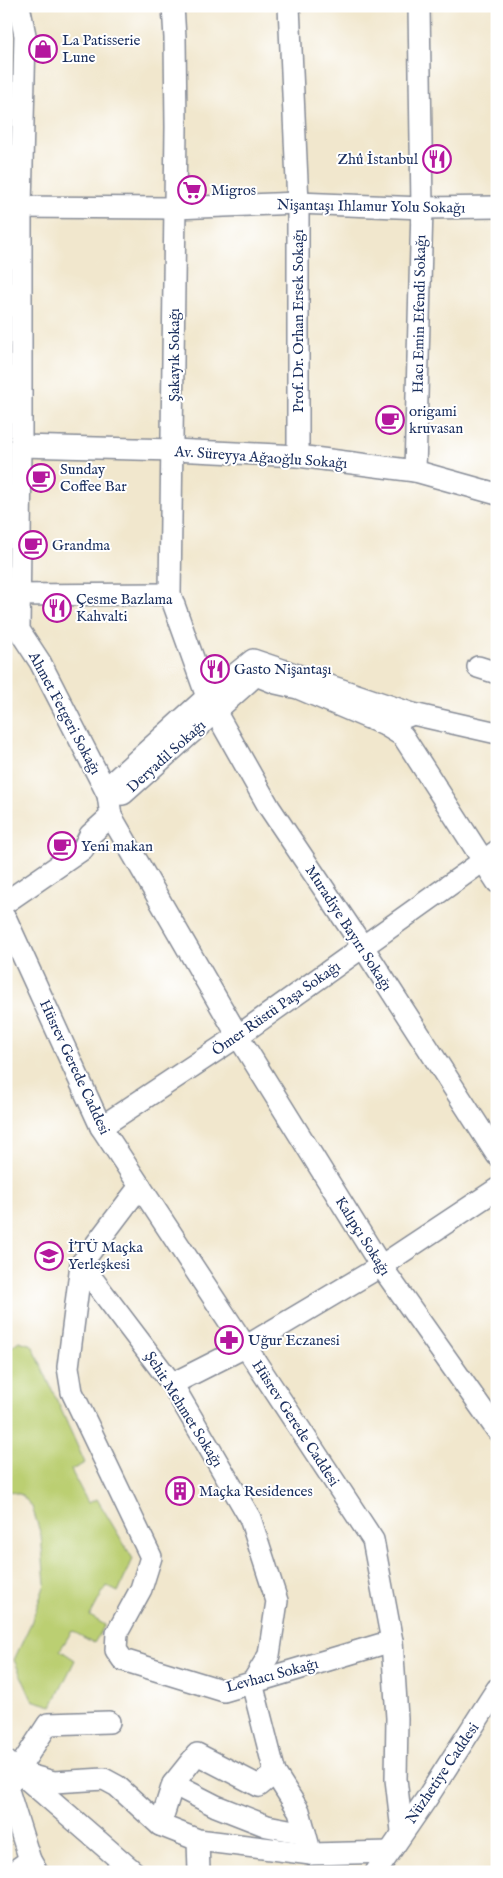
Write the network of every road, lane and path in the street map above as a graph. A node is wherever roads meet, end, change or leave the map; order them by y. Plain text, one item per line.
1 (19, 6) edge
2 (173, 6) edge
3 (289, 6) edge
4 (419, 6) edge
5 (298, 204) junction
6 (14, 207) edge
7 (175, 208) junction
8 (422, 208) junction
9 (497, 208) edge
10 (21, 446) junction
11 (173, 450) junction
12 (298, 456) junction
13 (415, 471) junction
14 (497, 494) edge
15 (170, 594) junction
16 (12, 596) edge
17 (279, 677) junction
18 (211, 704) junction
19 (413, 714) junction
20 (385, 725) junction
21 (497, 733) edge
22 (108, 795) junction
23 (111, 816) junction
24 (490, 856) edge
25 (497, 882) edge
26 (6, 902) edge
27 (6, 919) edge
28 (363, 947) junction
29 (238, 1036) junction
30 (101, 1128) junction
31 (497, 1156) edge
32 (140, 1186) junction
33 (497, 1189) edge
34 (81, 1264) junction
35 (381, 1266) junction
36 (245, 1347) junction
37 (172, 1384) junction
38 (497, 1430) edge
39 (392, 1641) junction
40 (252, 1683) junction
41 (497, 1689) edge
42 (109, 1722) dead end
43 (12, 1766) edge
44 (275, 1773) junction
45 (396, 1779) junction
46 (173, 1784) junction
47 (427, 1798) junction
48 (160, 1825) junction
49 (402, 1831) junction
50 (305, 1833) junction
51 (198, 1840) junction
52 (311, 1854) junction
53 (385, 1865) edge
54 (27, 1868) edge
55 (134, 1872) edge
56 (199, 1872) edge

1 - 6 street, Ahmet Fetgeri Sokağı
2 - 7 street, Şakayık Sokağı
3 - 5 street, Prof. Dr. Orhan Ersek Sokağı
4 - 8 street, Hacı Emin Efendi Sokağı
5 - 7 street, Nişantaşı Ihlamur Yolu Sokağı
5 - 8 street, Nişantaşı Ihlamur Yolu Sokağı
5 - 12 street, Prof. Dr. Orhan Ersek Sokağı
6 - 7 street, Nişantaşı Ihlamur Yolu Sokağı
6 - 10 street, Ahmet Fetgeri Sokağı
7 - 11 street, Şakayık Sokağı
8 - 9 street, Nişantaşı Ihlamur Yolu Sokağı
8 - 13 street, Hacı Emin Efendi Sokağı
10 - 11 street, Av. Süreyya Ağaoğlu Sokağı
10 - 16 street, Ahmet Fetgeri Sokağı
11 - 12 street, Av. Süreyya Ağaoğlu Sokağı
11 - 15 street, Şakayık Sokağı
12 - 13 street, Av. Süreyya Ağaoğlu Sokağı
13 - 14 street, Av. Süreyya Ağaoğlu Sokağı
15 - 16 street
15 - 18 street, Şakayık Sokağı
16 - 22 street, Ahmet Fetgeri Sokağı
17 - 18 street, Deryadil Sokağı
17 - 19 street, Deryadil Sokağı
17 - 20 street, Deryadil Sokağı
18 - 22 street, Deryadil Sokağı
18 - 28 street, Muradiye Bayırı Sokağı
19 - 20 street
19 - 21 street, Deryadil Sokağı
20 - 24 street, Deryadil Sokağı
22 - 23 street, Ahmet Fetgeri Sokağı
23 - 26 street
23 - 29 street, Ahmet Fetgeri Sokağı
24 - 25 street, Deryadil Sokağı
24 - 28 street, Ömer Rüstü Paşa Sokağı
27 - 30 street, Hüsrev Gerede Caddesi
28 - 29 street, Ömer Rüstü Paşa Sokağı
28 - 31 street, Muradiye Bayırı Sokağı
29 - 30 street, Ömer Rüstü Paşa Sokağı
29 - 35 street, Kalıpçı Sokağı
30 - 32 street, Hüsrev Gerede Caddesi
32 - 34 street
32 - 36 street, Hüsrev Gerede Caddesi
33 - 35 street
34 - 37 street, Şehit Mehmet Sokağı
34 - 40 street, Levhacı Sokağı
35 - 36 street
35 - 38 street, Kalıpçı Sokağı
36 - 37 street
36 - 39 street, Hüsrev Gerede Caddesi
37 - 40 street, Şehit Mehmet Sokağı
39 - 40 street, Levhacı Sokağı
39 - 45 street, Hüsrev Gerede Caddesi
40 - 44 street
41 - 47 street, Nüzhetiye Caddesi
42 - 43 street
43 - 48 street
43 - 54 street
43 - 55 street
44 - 46 street
44 - 50 street
45 - 47 street
45 - 49 street, Hüsrev Gerede Caddesi
46 - 48 street
46 - 50 street
47 - 49 street, Nüzhetiye Caddesi
48 - 51 street
49 - 53 street, Nüzhetiye Caddesi
50 - 52 street
51 - 52 street
51 - 56 street
52 - 53 street

